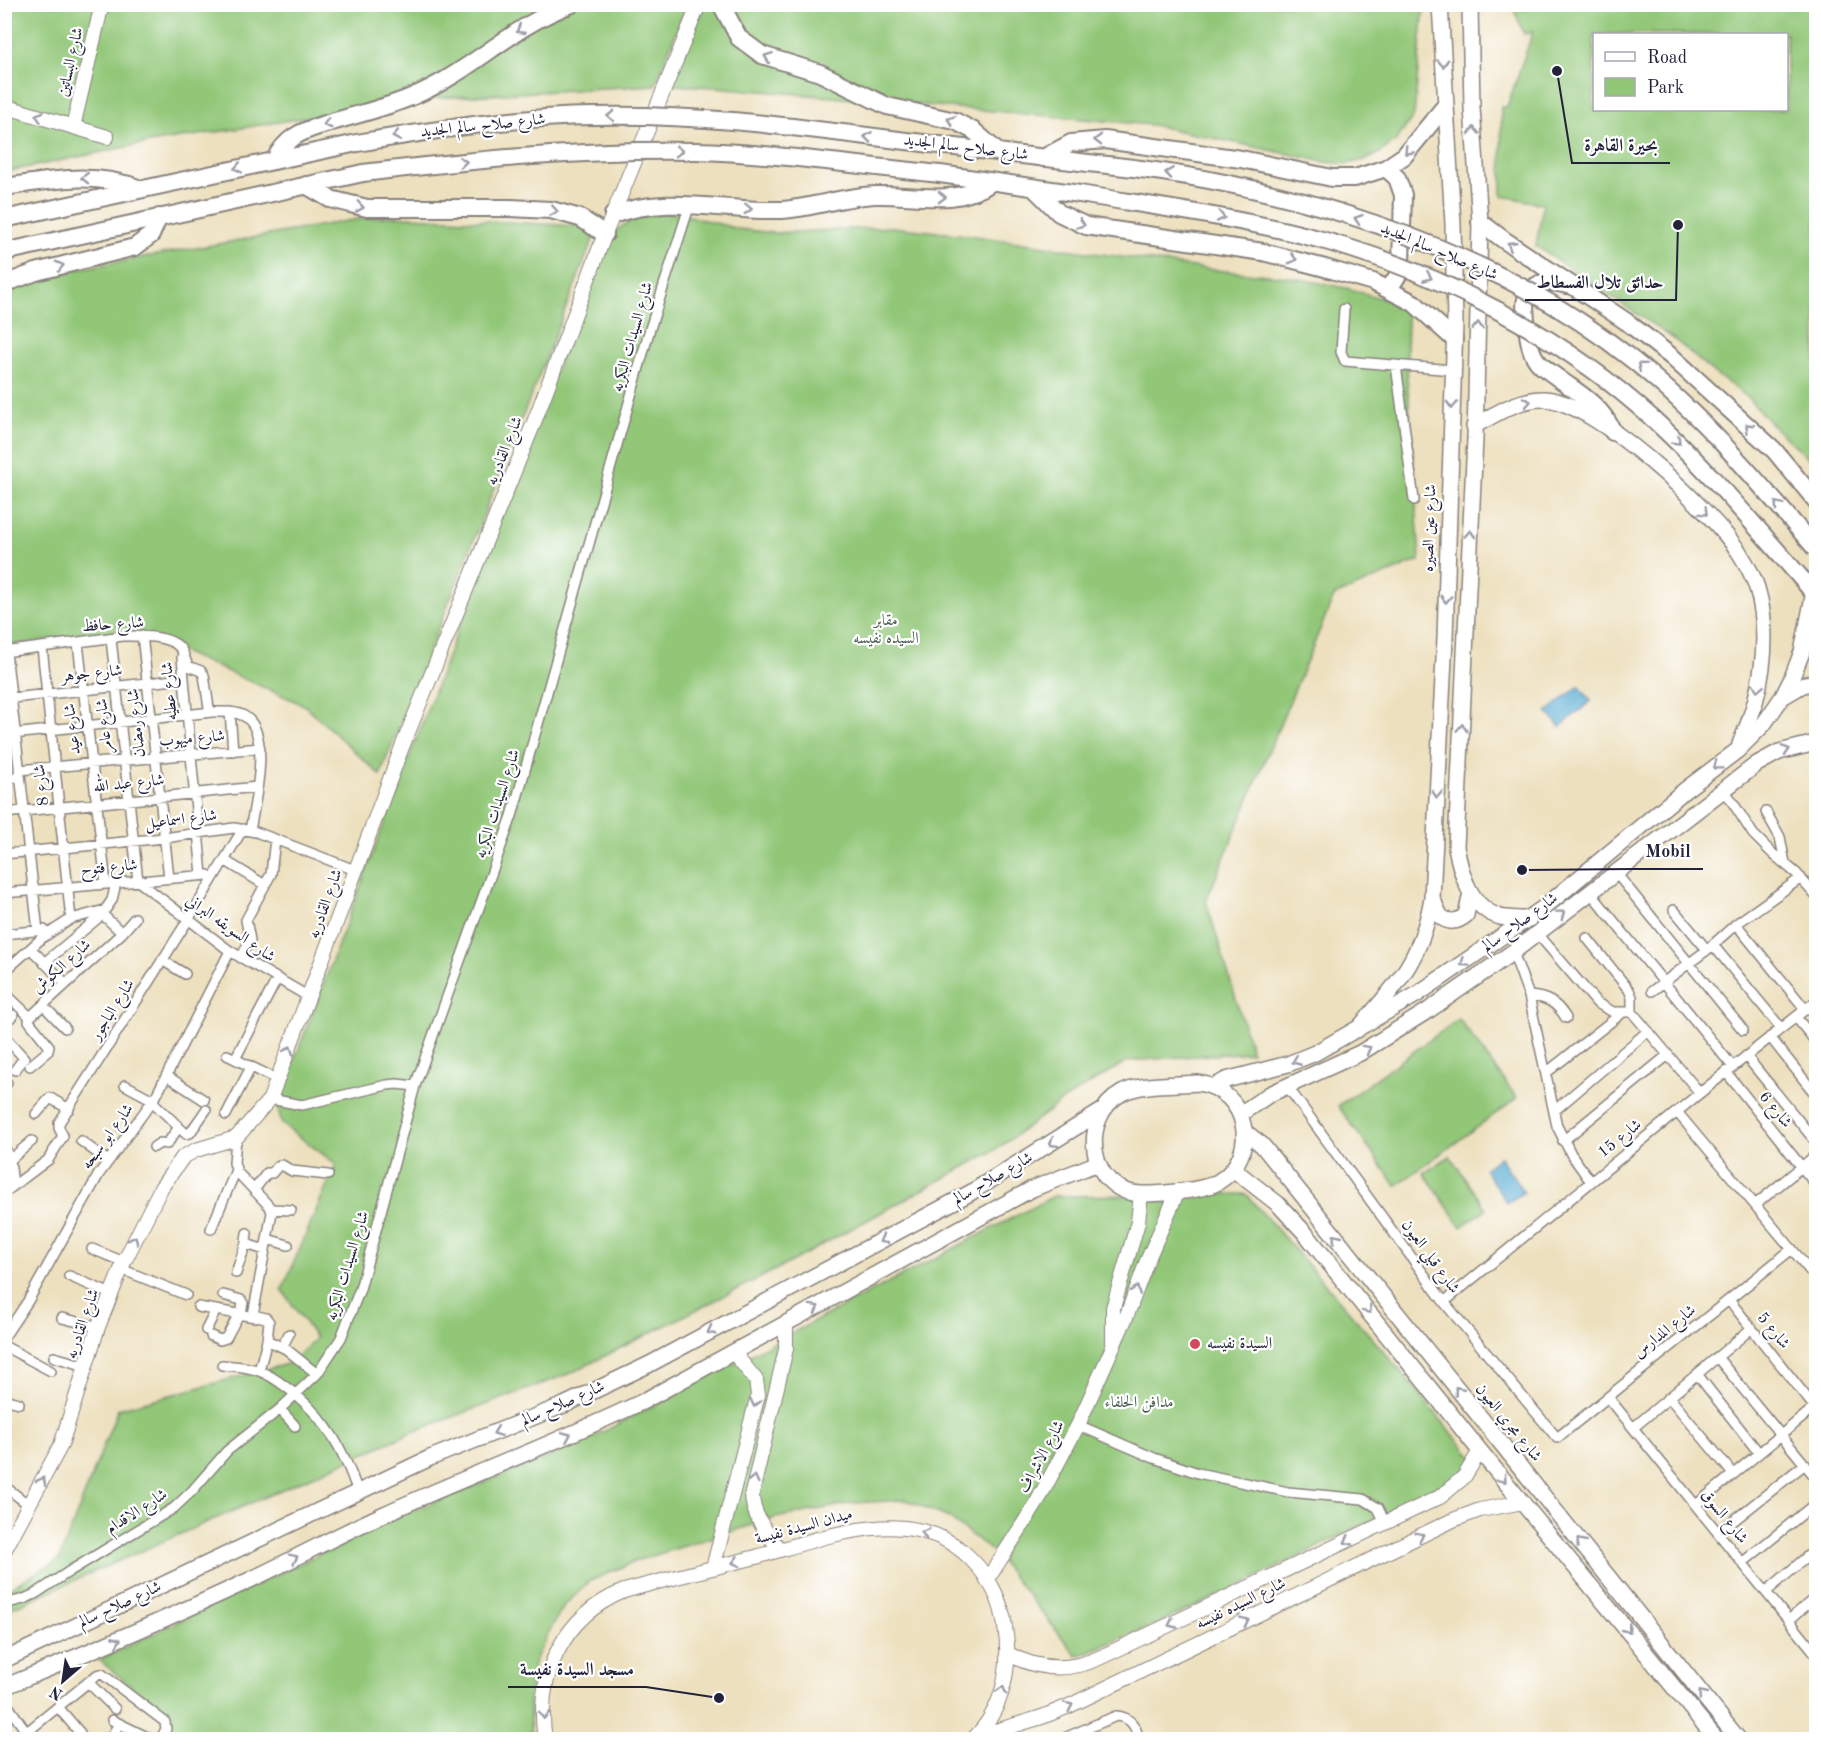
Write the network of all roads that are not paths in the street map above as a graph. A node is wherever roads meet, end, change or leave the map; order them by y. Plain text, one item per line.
1 (102, 4) edge
2 (572, 4) edge
3 (699, 4) edge
4 (721, 4) edge
5 (1440, 4) edge
6 (1470, 4) edge
7 (4, 106) edge
8 (1445, 106) junction
9 (72, 127) junction
10 (108, 137) dead end
11 (999, 153) junction
12 (1043, 158) junction
13 (274, 161) junction
14 (1386, 168) junction
15 (992, 182) junction
16 (306, 185) junction
17 (4, 187) edge
18 (142, 189) junction
19 (1035, 189) junction
20 (690, 204) junction
21 (613, 215) junction
22 (159, 217) junction
23 (4, 219) edge
24 (1480, 222) junction
25 (605, 234) junction
26 (4, 252) edge
27 (4, 284) edge
28 (1574, 286) junction
29 (1389, 289) junction
30 (1344, 309) dead end
31 (1454, 339) junction
32 (1396, 365) junction
33 (1453, 370) junction
34 (1474, 426) junction
35 (1613, 432) junction
36 (1414, 500) dead end
37 (1816, 501) edge
38 (1816, 549) edge
39 (1801, 578) joint
40 (1815, 594) edge
41 (142, 635) junction
42 (111, 639) junction
43 (78, 643) junction
44 (42, 647) junction
45 (181, 648) junction
46 (5, 652) edge
47 (183, 679) junction
48 (1816, 681) edge
49 (148, 682) junction
50 (116, 686) junction
51 (83, 690) junction
52 (47, 694) junction
53 (1783, 696) junction
54 (8, 698) edge
55 (212, 712) junction
56 (230, 712) junction
57 (187, 716) junction
58 (152, 719) junction
59 (120, 723) junction
60 (88, 726) junction
61 (51, 730) junction
62 (15, 734) junction
63 (4, 735) edge
64 (1816, 743) edge
65 (260, 748) junction
66 (1737, 750) junction
67 (233, 751) junction
68 (191, 755) junction
69 (156, 758) junction
70 (124, 761) junction
71 (92, 764) junction
72 (55, 767) junction
73 (20, 774) junction
74 (4, 778) edge
75 (257, 787) junction
76 (1724, 789) junction
77 (195, 792) junction
78 (160, 796) junction
79 (129, 800) junction
80 (97, 803) junction
81 (60, 807) junction
82 (24, 811) junction
83 (1766, 812) dead end
84 (4, 813) edge
85 (246, 830) junction
86 (198, 834) junction
87 (165, 838) junction
88 (275, 839) junction
89 (134, 841) junction
90 (102, 844) junction
91 (64, 848) junction
92 (29, 852) junction
93 (4, 854) edge
94 (224, 860) junction
95 (1785, 863) junction
96 (355, 870) junction
97 (1616, 873) junction
98 (216, 874) junction
99 (202, 875) junction
100 (169, 878) junction
101 (1801, 878) junction
102 (138, 881) junction
103 (111, 883) junction
104 (265, 885) junction
105 (68, 887) junction
106 (33, 890) junction
107 (1471, 892) junction
108 (1590, 892) junction
109 (4, 893) edge
110 (1816, 896) edge
111 (1432, 898) junction
112 (1674, 910) dead end
113 (101, 913) junction
114 (135, 918) dead end
115 (71, 919) junction
116 (1529, 919) junction
117 (188, 920) junction
118 (1736, 924) junction
119 (55, 929) junction
120 (38, 931) junction
121 (122, 933) junction
122 (1537, 933) junction
123 (4, 934) edge
124 (1587, 938) dead end
125 (1710, 947) junction
126 (31, 949) junction
127 (230, 951) junction
128 (1513, 952) junction
129 (241, 958) junction
130 (162, 960) junction
131 (44, 963) junction
132 (1690, 963) junction
133 (5, 971) edge
134 (185, 974) dead end
135 (276, 975) junction
136 (1664, 982) junction
137 (65, 983) junction
138 (1652, 991) dead end
139 (4, 992) edge
140 (1529, 996) junction
141 (309, 997) junction
142 (1816, 1001) edge
143 (43, 1005) junction
144 (1806, 1010) junction
145 (1627, 1012) junction
146 (13, 1015) dead end
147 (30, 1017) junction
148 (1796, 1017) junction
149 (1566, 1018) dead end
150 (4, 1023) edge
151 (65, 1028) dead end
152 (1781, 1028) junction
153 (1358, 1030) junction
154 (1647, 1030) junction
155 (1743, 1030) dead end
156 (4, 1036) edge
157 (1770, 1037) junction
158 (1816, 1042) edge
159 (1668, 1055) junction
160 (1746, 1056) junction
161 (30, 1066) dead end
162 (251, 1067) junction
163 (15, 1070) dead end
164 (1729, 1070) junction
165 (1546, 1073) junction
166 (167, 1076) junction
167 (278, 1080) junction
168 (125, 1085) dead end
169 (415, 1086) junction
170 (1287, 1086) junction
171 (1214, 1087) junction
172 (1700, 1093) junction
173 (1816, 1095) edge
174 (270, 1099) junction
175 (152, 1101) junction
176 (69, 1109) junction
177 (1102, 1111) junction
178 (1554, 1111) junction
179 (1677, 1112) junction
180 (36, 1114) dead end
181 (1240, 1114) junction
182 (226, 1115) dead end
183 (179, 1127) junction
184 (1245, 1132) junction
185 (236, 1138) junction
186 (32, 1141) dead end
187 (81, 1141) dead end
188 (1563, 1141) junction
189 (1816, 1142) edge
190 (4, 1146) edge
191 (154, 1148) dead end
192 (1816, 1155) edge
193 (10, 1160) junction
194 (108, 1161) junction
195 (1098, 1163) junction
196 (1802, 1167) junction
197 (1233, 1169) junction
198 (236, 1170) junction
199 (328, 1174) dead end
200 (1591, 1182) junction
201 (13, 1185) junction
202 (1816, 1185) edge
203 (254, 1190) junction
204 (1178, 1191) junction
205 (4, 1193) edge
206 (1141, 1194) junction
207 (1755, 1205) junction
208 (271, 1209) junction
209 (291, 1210) dead end
210 (211, 1229) dead end
211 (267, 1239) junction
212 (288, 1245) dead end
213 (92, 1249) dead end
214 (1792, 1249) junction
215 (265, 1250) junction
216 (122, 1266) junction
217 (236, 1273) dead end
218 (69, 1276) dead end
219 (1816, 1278) edge
220 (111, 1294) junction
221 (186, 1295) dead end
222 (222, 1295) dead end
223 (1729, 1300) junction
224 (1444, 1302) junction
225 (198, 1306) dead end
226 (216, 1310) junction
227 (240, 1314) junction
228 (255, 1317) junction
229 (62, 1318) dead end
230 (786, 1325) junction
231 (98, 1327) junction
232 (1752, 1328) junction
233 (289, 1334) dead end
234 (4, 1336) edge
235 (267, 1340) junction
236 (1113, 1344) junction
237 (4, 1346) edge
238 (282, 1347) junction
239 (734, 1353) junction
240 (54, 1357) dead end
241 (1718, 1357) junction
242 (86, 1365) junction
243 (222, 1365) dead end
244 (51, 1371) dead end
245 (259, 1371) junction
246 (317, 1374) junction
247 (1696, 1374) junction
248 (296, 1395) junction
249 (1608, 1397) junction
250 (1669, 1397) junction
251 (4, 1399) edge
252 (19, 1403) dead end
253 (1816, 1408) edge
254 (280, 1409) junction
255 (1078, 1425) junction
256 (295, 1426) dead end
257 (1633, 1428) junction
258 (1781, 1435) junction
259 (1557, 1438) joint
260 (1480, 1451) junction
261 (1759, 1453) junction
262 (1805, 1464) junction
263 (1733, 1474) junction
264 (1816, 1478) edge
265 (4, 1486) edge
266 (358, 1492) junction
267 (1522, 1503) junction
268 (1816, 1503) edge
269 (29, 1505) junction
270 (1695, 1505) junction
271 (1385, 1523) junction
272 (1718, 1533) junction
273 (1816, 1549) edge
274 (780, 1550) junction
275 (4, 1551) edge
276 (1742, 1563) junction
277 (712, 1568) junction
278 (987, 1580) junction
279 (1766, 1592) junction
280 (1816, 1597) edge
281 (4, 1604) edge
282 (1789, 1620) junction
283 (1814, 1648) edge
284 (1007, 1653) junction
285 (4, 1660) edge
286 (88, 1682) junction
287 (4, 1687) edge
288 (4, 1700) edge
289 (58, 1707) junction
290 (115, 1709) dead end
291 (8, 1713) edge
292 (80, 1732) dead end
293 (29, 1736) edge
294 (973, 1738) edge
295 (109, 1740) edge
296 (153, 1740) edge
297 (160, 1740) edge
298 (545, 1740) edge
299 (1060, 1740) edge
300 (1140, 1740) edge
301 (1717, 1740) edge
302 (1739, 1740) edge

1 - 9 street, شارع البساتين
2 -> 13 highway
3 - 21 street, شارع القادريه
11 -> 4 highway
5 -> 8 main road, شارع عين الصيره
24 -> 6 main road
9 -> 7 street
8 -> 14 highway
8 - 31 main road, شارع عين الصيره
9 - 10 street
11 - 12 highway, شارع صلاح سالم الجديد
11 -> 13 highway, شارع صلاح سالم الجديد, bridge
14 -> 12 highway
38 -> 12 highway, شارع صلاح سالم الجديد, bridge
13 -> 18 highway, شارع صلاح سالم الجديد
14 - 29 highway
16 -> 15 highway, شارع صلاح سالم الجديد, bridge
15 - 19 highway, شارع صلاح سالم الجديد
20 -> 15 highway
16 - 22 highway, شارع صلاح سالم الجديد
16 -> 25 highway
18 -> 17 highway
18 - 23 highway, شارع صلاح سالم الجديد
19 -> 29 highway
19 -> 39 highway, شارع صلاح سالم الجديد, bridge
20 - 21 highway
20 - 169 street, شارع السيدات البكريه
21 - 25 street, شارع القادريه
22 - 26 highway, شارع صلاح سالم الجديد
27 -> 22 highway
28 -> 24 highway
34 -> 24 main road
25 - 96 street, شارع القادريه
28 - 35 highway
37 -> 28 highway
29 - 31 highway
30 - 32 street
31 - 33 main road, شارع عين الصيره
32 - 33 street
32 - 36 street
33 -> 111 main road, شارع عين الصيره
34 -> 35 main road
107 -> 34 main road
35 -> 66 main road
39 - 40 highway, شارع صلاح سالم
40 - 53 main road, شارع صلاح سالم
41 - 42 street, شارع حافظ
41 - 45 street, شارع حافظ
41 - 49 street, شارع رمضان
42 - 43 street, شارع حافظ
42 - 50 street, شارع عامر
43 - 44 street, شارع حافظ
43 - 51 street, شارع عيد
44 - 46 street, شارع حافظ
44 - 52 street, شارع 8
45 - 47 street, شارع عطيه
45 - 55 street
46 - 54 street
47 - 49 street, شارع جوهر
47 - 57 street, شارع عطيه
48 - 53 main road
49 - 50 street, شارع جوهر
49 - 58 street, شارع رمضان
50 - 51 street, شارع جوهر
50 - 59 street, شارع عامر
51 - 52 street, شارع جوهر
51 - 60 street, شارع عيد
52 - 54 street, شارع جوهر
52 - 61 street, شارع 8
53 - 66 main road, شارع صلاح سالم
54 - 62 street
55 - 56 street
55 - 57 street
56 - 65 street
56 - 67 street
57 - 58 street
57 - 68 street, شارع عطيه
58 - 59 street
58 - 69 street, شارع رمضان
59 - 60 street
59 - 70 street, شارع عامر
60 - 61 street
60 - 71 street, شارع عيد
61 - 62 street
61 - 72 street, شارع 8
62 - 63 street
62 - 73 street
76 -> 64 main road, شارع صلاح سالم
65 - 67 street, شارع ميهوب
65 - 75 street
66 -> 116 main road, شارع صلاح سالم
67 - 68 street, شارع ميهوب
68 - 69 street, شارع ميهوب
68 - 77 street, شارع عطيه
69 - 70 street, شارع ميهوب
69 - 78 street, شارع رمضان
70 - 71 street, شارع ميهوب
70 - 79 street, شارع عامر
71 - 72 street, شارع ميهوب
71 - 80 street, شارع عيد
72 - 73 street, شارع ميهوب
72 - 81 street, شارع 8
73 - 74 street, شارع ميهوب
73 - 82 street
75 - 77 street, شارع عبد الله
75 - 85 street
76 - 95 street
76 - 97 main road, شارع صلاح سالم
77 - 78 street, شارع عبد الله
77 - 86 street, شارع عطيه
78 - 79 street, شارع عبد الله
78 - 87 street, شارع رمضان
79 - 80 street, شارع عبد الله
79 - 89 street, شارع عامر
80 - 81 street, شارع عبد الله
80 - 90 street, شارع عيد
81 - 82 street, شارع عبد الله
81 - 91 street, شارع 8
82 - 84 street, شارع عبد الله
82 - 92 street
83 - 95 street
85 - 86 street, شارع اسماعيل
85 - 88 street, شارع اسماعيل
85 - 94 street, شارع الباجور
86 - 87 street, شارع اسماعيل
86 - 99 street, شارع عطيه
87 - 89 street, شارع اسماعيل
87 - 100 street, شارع رمضان
88 - 96 street, شارع اسماعيل
88 - 104 street
89 - 90 street, شارع اسماعيل
89 - 102 street, شارع عامر
90 - 91 street, شارع اسماعيل
90 - 103 street, شارع عيد
91 - 92 street, شارع اسماعيل
91 - 105 street, شارع 8
92 - 93 street, شارع اسماعيل
92 - 106 street
94 - 98 street, شارع الباجور
94 - 104 street
95 - 101 street
96 - 141 street, شارع القادريه
97 - 108 main road, شارع صلاح سالم
97 - 132 street
98 - 99 street, شارع فتوح
98 - 117 street, شارع الباجور
99 - 100 street, شارع فتوح
100 - 102 street, شارع فتوح
101 - 110 street
101 - 118 street
102 - 103 street, شارع فتوح
102 - 117 street, شارع السويقه البراني
103 - 105 street, شارع فتوح
103 - 113 street
104 - 129 street
105 - 106 street, شارع فتوح
105 - 115 street, شارع 8
106 - 109 street, شارع فتوح
106 - 120 street
107 - 111 main road
107 - 116 main road
122 -> 108 main road, شارع صلاح سالم
108 - 136 street, شارع 6
111 - 153 main road, شارع عين الصيره
112 - 125 street
113 - 115 street
113 - 121 street
113 - 131 street
114 - 121 street, شارع الكوش
115 - 119 street
116 -> 153 main road, شارع صلاح سالم
117 - 127 street, شارع السويقه البراني
117 - 130 street, شارع الباجور
118 - 125 street
118 - 144 street
119 - 120 street
119 - 126 street
120 - 123 street
121 - 137 street, شارع الكوش
122 - 128 main road, شارع صلاح سالم
122 - 145 street
124 - 145 street
125 - 132 street
125 - 152 street
126 - 131 street
126 - 133 street
127 - 129 street, شارع السويقه البراني
127 - 166 street, شارع ابو سبحه
128 - 140 street
170 -> 128 main road, شارع صلاح سالم
129 - 135 street, شارع السويقه البراني
130 - 134 street
130 - 176 street, شارع الباجور
131 - 137 street
132 - 136 street
132 - 155 street
135 - 141 street, شارع السويقه البراني
135 - 162 street
136 - 138 street
136 - 164 street, شارع 6
137 - 143 street, شارع الكوش
139 - 147 street
140 - 149 street
140 - 165 street
167 -> 141 street, شارع القادريه
142 - 144 street, شارع 15
143 - 147 street, شارع الكوش
143 - 151 street
144 - 148 street, شارع 15
145 - 154 street
145 - 165 street
146 - 150 street
147 - 161 street, شارع الكوش
148 - 152 street, شارع 15
148 - 158 street
152 - 157 street, شارع 15
153 -> 171 main road, شارع صلاح سالم
154 - 159 street
154 - 178 street
156 - 163 street
157 - 160 street, شارع 15
157 - 173 street
159 - 172 street
159 - 188 street
160 - 164 street, شارع 15
160 - 189 street
162 - 167 street
162 - 182 street
164 - 172 street, شارع 15
164 - 196 street, شارع 6
165 - 178 street
166 - 175 street, شارع ابو سبحه
166 - 183 street
167 - 174 street, شارع القادريه
168 - 175 street
169 - 174 street
169 - 246 street, شارع السيدات البكريه
170 - 181 main road, شارع صلاح سالم
170 - 224 street, شارع قبلي العيون
171 - 177 main road
171 - 181 main road
172 - 179 street, شارع 15
174 - 185 street, شارع القادريه
175 - 183 street
175 - 194 street, شارع ابو سبحه
176 - 180 street
176 - 201 street, شارع الباجور
177 - 195 main road
177 -> 266 main road, شارع صلاح سالم
178 - 188 street
179 - 200 street, شارع 15
179 - 207 street
181 - 184 main road
183 - 191 street
184 - 197 main road
302 -> 184 main road, شارع مجري العيون
185 - 198 street
216 -> 185 street, شارع القادريه
186 - 193 street
187 - 194 street
188 - 200 street
190 - 193 street
192 - 196 street
193 - 201 street
194 - 234 street, شارع ابو سبحه
195 - 206 main road
230 -> 195 main road, شارع صلاح سالم
196 - 202 street, شارع 6
196 - 207 street
197 - 204 main road
197 -> 260 main road
198 - 203 street
198 - 210 street
199 - 203 street
200 - 224 street, شارع 15
201 - 205 street, شارع الباجور
203 - 208 street
204 - 206 main road
236 -> 204 street, شارع الاشراف
206 - 236 street, شارع الاشراف
207 - 214 street
208 - 209 street
208 - 211 street
211 - 212 street
211 - 215 street
213 - 216 street
214 - 219 street
214 - 223 street, شارع المدارس
215 - 217 street
215 - 228 street
216 - 220 street, شارع القادريه
216 - 221 street
218 - 220 street
220 - 231 street, شارع القادريه
222 - 227 street
223 - 232 street, شارع 5
223 - 249 street, شارع المدارس
224 - 259 street, شارع قبلي العيون
225 - 226 street
226 - 227 street
226 - 227 street
227 - 228 street
228 - 235 street
229 - 231 street
230 - 239 main road, شارع صلاح سالم
274 -> 230 street
231 - 242 street, شارع القادريه
232 - 241 street
232 - 253 street, شارع 5
233 - 238 street
235 - 238 street
235 - 245 street
236 - 255 street, شارع الاشراف
237 - 244 street
238 - 246 street
239 -> 277 street
287 -> 239 main road, شارع صلاح سالم
240 - 242 street
241 - 247 street
241 - 258 street
269 -> 242 street, شارع القادريه
243 - 245 street
245 - 248 street
246 - 248 street, شارع السيدات البكريه
247 - 250 street
247 - 261 street
248 - 254 street, شارع الاقدام
248 - 266 street
249 - 257 street, شارع السوق
249 - 259 street, شارع المدارس
250 - 257 street
250 - 263 street
251 - 252 street
253 - 258 street
254 - 256 street
254 - 281 street, شارع الاقدام
255 - 271 street
255 - 278 street, شارع الاشراف
257 - 270 street, شارع السوق
258 - 261 street
258 - 262 street
260 -> 267 main road
260 - 271 street, شارع السيده نفيسه
261 - 263 street
262 - 264 street
262 - 272 street
263 - 270 street
265 - 269 street
266 - 285 main road, شارع صلاح سالم
294 -> 267 street, شارع السيده نفيسه
267 -> 301 main road
268 - 276 street
269 - 275 street, شارع القادريه
270 - 272 street, شارع السوق
271 -> 284 street, شارع السيده نفيسه
272 - 276 street, شارع السوق
273 - 279 street
274 -> 277 street, ميدان السيدة نفيسة
278 -> 274 street, ميدان السيدة نفيسة
276 - 279 street, شارع السوق
277 -> 298 street, ميدان السيدة نفيسة
278 - 284 street, ميدان السيدة نفيسة
279 - 282 street, شارع السوق
280 - 282 street
282 - 283 street, شارع السوق
294 -> 284 street, ميدان السيدة نفيسة
286 - 289 street
286 - 290 street
286 - 297 street
288 - 291 street
289 - 292 street
289 - 293 street
291 - 293 street
295 - 296 street
299 - 300 street

